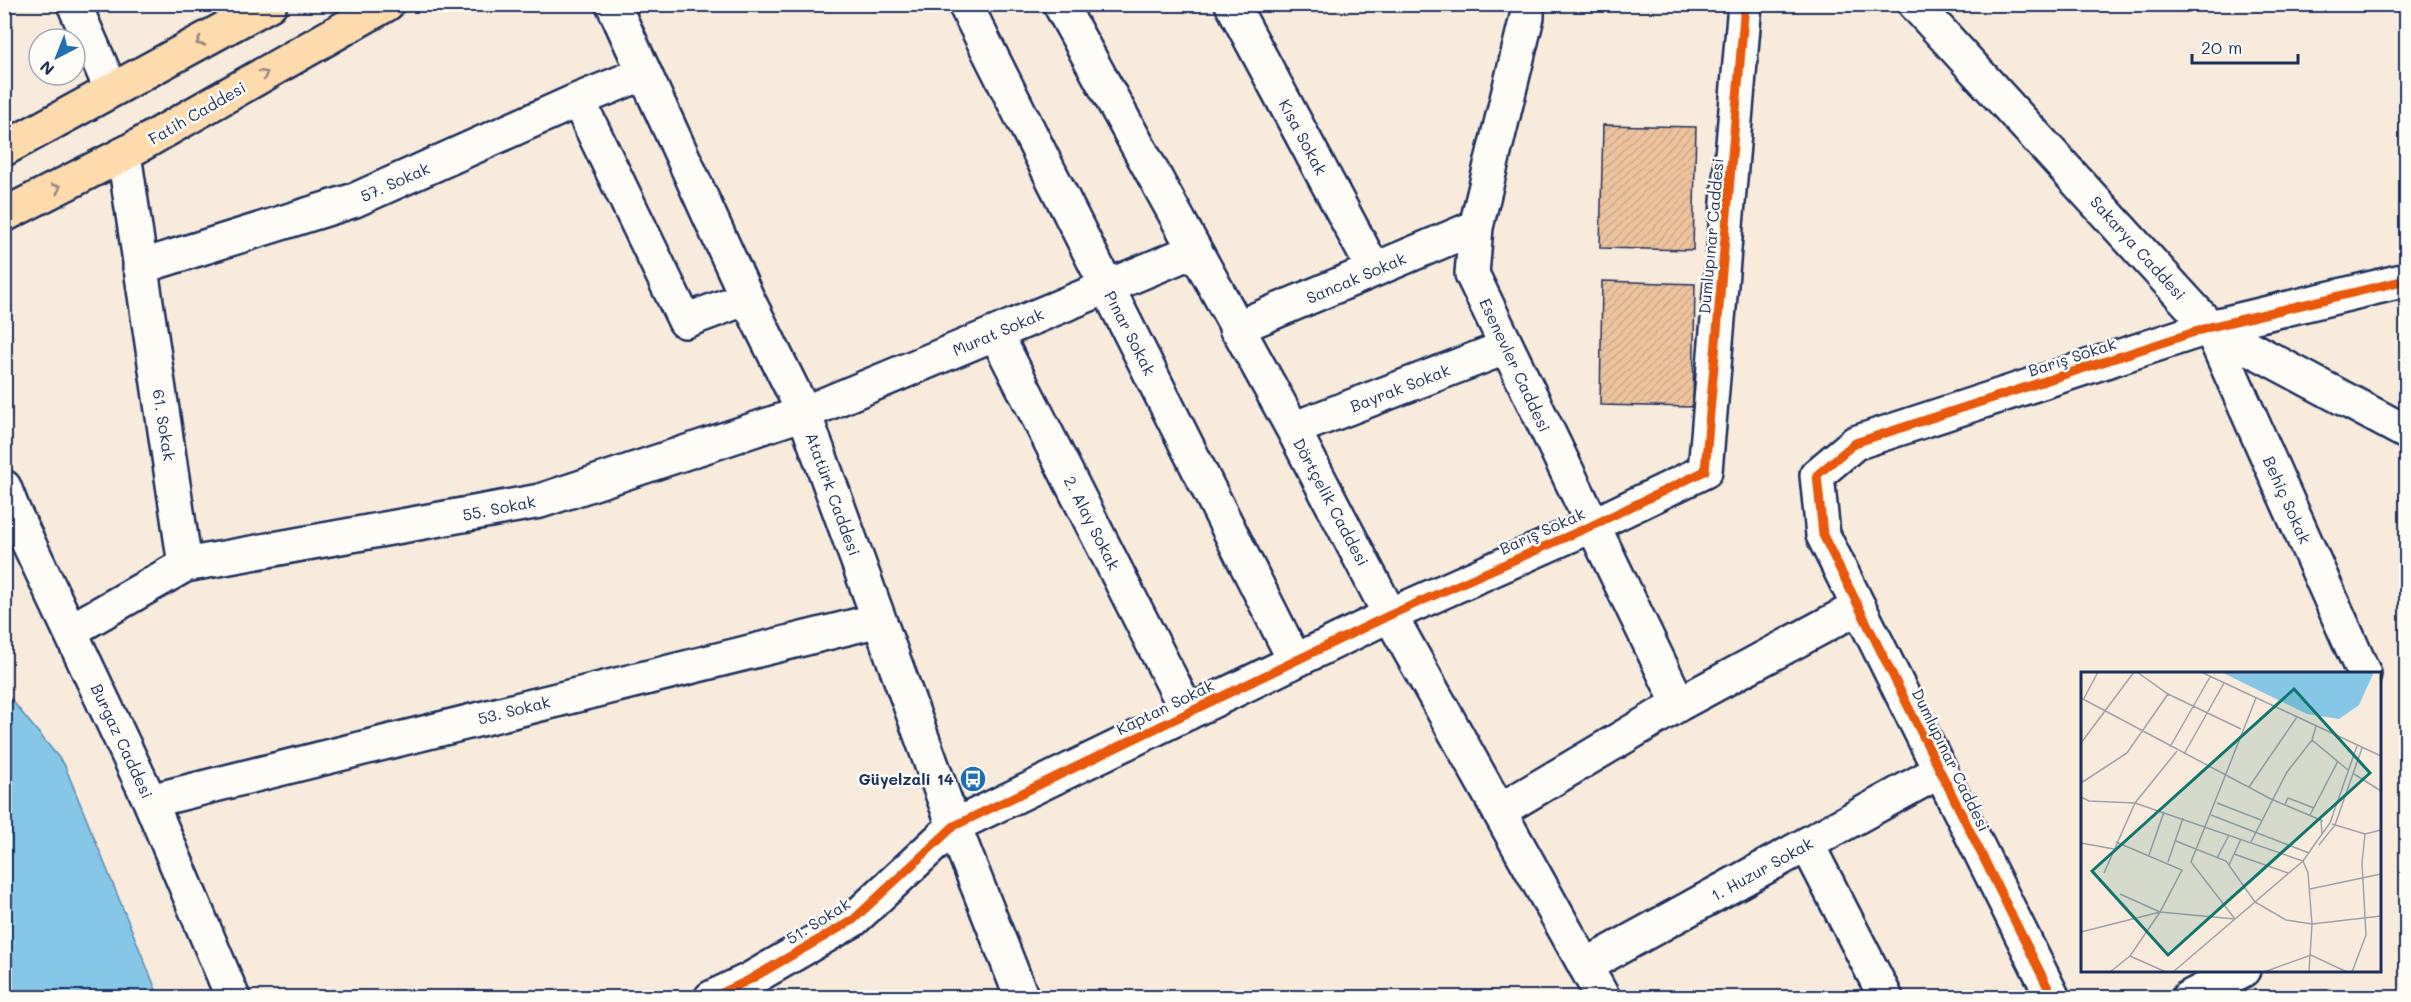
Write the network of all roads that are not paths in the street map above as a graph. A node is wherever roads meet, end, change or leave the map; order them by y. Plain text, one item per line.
1 (74, 4) edge
2 (270, 4) edge
3 (387, 4) edge
4 (613, 4) edge
5 (965, 4) edge
6 (1060, 4) edge
7 (1232, 4) edge
8 (1527, 4) edge
9 (1745, 4) edge
10 (1914, 4) edge
11 (642, 74) junction
12 (111, 89) junction
13 (578, 100) junction
14 (4, 149) edge
15 (124, 154) junction
16 (4, 215) edge
17 (1476, 227) junction
18 (1193, 251) junction
19 (140, 267) junction
20 (1374, 270) junction
21 (2406, 279) edge
22 (1106, 287) junction
23 (747, 298) junction
24 (2210, 327) junction
25 (1236, 328) junction
26 (996, 334) junction
27 (1507, 347) junction
28 (804, 413) junction
29 (1293, 429) junction
30 (2406, 432) edge
31 (1705, 471) joint
32 (4, 487) edge
33 (1592, 526) junction
34 (1823, 535) joint
35 (185, 565) junction
36 (1859, 607) junction
37 (1390, 615) junction
38 (879, 620) junction
39 (70, 631) junction
40 (1295, 661) junction
41 (2363, 672) edge
42 (1679, 704) junction
43 (1188, 713) junction
44 (1940, 771) junction
45 (150, 801) junction
46 (1499, 811) junction
47 (954, 826) junction
48 (1806, 844) junction
49 (1585, 966) junction
50 (2239, 972) edge
51 (233, 998) edge
52 (711, 998) edge
53 (1022, 998) edge
54 (1604, 998) edge
55 (1887, 998) edge
56 (2053, 998) edge
57 (2188, 998) edge

1 - 12 street
2 -> 12 main road
15 -> 3 main road, Fatih Caddesi
4 - 11 street, Atatürk Caddesi
5 - 22 street, Pınar Sokak
6 - 18 street, Dörtçelik Caddesi
7 - 20 street, Kısa Sokak
8 - 17 street, Esenevler Caddesi
9 - 31 street, Dumlupınar Caddesi
10 - 24 street, Sakarya Caddesi
11 - 13 street, 57. Sokak
11 - 23 street, Atatürk Caddesi
12 - 14 main road
13 - 19 street, 57. Sokak
13 - 23 street
16 -> 15 main road, Fatih Caddesi
15 - 19 street, 61. Sokak
17 - 20 street, Sancak Sokak
17 - 27 street, Esenevler Caddesi
18 - 22 street, Murat Sokak
18 - 25 street, Dörtçelik Caddesi
19 - 35 street, 61. Sokak
20 - 25 street, Sancak Sokak
21 - 24 street, Barış Sokak
22 - 26 street, Murat Sokak
22 - 40 street, Pınar Sokak
23 - 28 street, Atatürk Caddesi
24 - 30 street, Sakarya Caddesi
24 - 34 street, Barış Sokak
24 - 41 street, Behiç Sokak
25 - 29 street, Dörtçelik Caddesi
26 - 28 street, Murat Sokak
26 - 43 street, 2. Alay Sokak
27 - 29 street, Bayrak Sokak
27 - 33 street, Esenevler Caddesi
28 - 35 street, 55. Sokak
28 - 38 street, Atatürk Caddesi
29 - 37 street, Dörtçelik Caddesi
31 - 33 street, Barış Sokak
32 - 39 street, Burgaz Caddesi
33 - 37 street, Barış Sokak
33 - 42 street, Esenevler Caddesi
34 - 36 street, Dumlupınar Caddesi
35 - 39 street
36 - 42 street
36 - 44 street, Dumlupınar Caddesi
37 - 40 street, Kaptan Sokak
37 - 46 street, Dörtçelik Caddesi
38 - 45 street, 53. Sokak
38 - 47 street, Atatürk Caddesi
39 - 45 street, Burgaz Caddesi
40 - 43 street, Kaptan Sokak
42 - 46 street
43 - 47 street, Kaptan Sokak
44 - 48 street, 1. Huzur Sokak
44 - 56 street, Dumlupınar Caddesi
45 - 51 street, Burgaz Caddesi
46 - 49 street, Dörtçelik Caddesi
47 - 52 street, 51. Sokak
47 - 53 street, Atatürk Caddesi
48 - 49 street, 1. Huzur Sokak
48 - 55 street
49 - 54 street, Dörtçelik Caddesi
50 - 57 street

